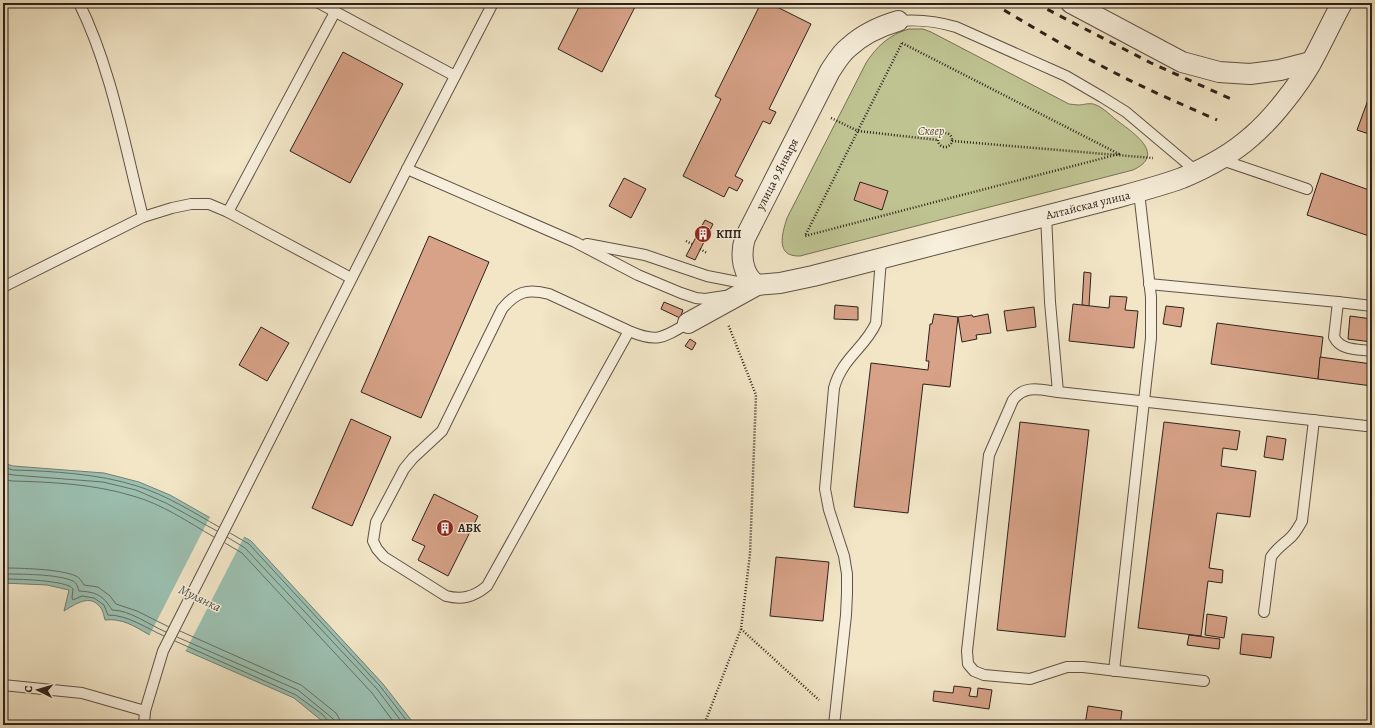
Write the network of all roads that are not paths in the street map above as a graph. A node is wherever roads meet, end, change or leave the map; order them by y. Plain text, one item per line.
1 (79, 3) edge
2 (319, 3) edge
3 (493, 3) edge
4 (1071, 3) edge
5 (1342, 3) edge
6 (336, 12) junction
7 (898, 21) joint
8 (1311, 62) junction
9 (455, 76) junction
10 (1220, 158) junction
11 (407, 169) junction
12 (1196, 171) junction
13 (1307, 189) dead end
14 (1139, 192) junction
15 (228, 212) junction
16 (1046, 215) junction
17 (143, 217) junction
18 (575, 242) junction
19 (881, 259) junction
20 (351, 278) junction
21 (1149, 284) junction
22 (757, 285) junction
23 (3, 287) edge
24 (1338, 302) junction
25 (1372, 306) edge
26 (688, 323) joint
27 (629, 332) junction
28 (1372, 351) edge
29 (1058, 392) junction
30 (1144, 402) junction
31 (1314, 420) junction
32 (1366, 426) dead end
33 (1264, 612) dead end
34 (1114, 671) junction
35 (1204, 681) dead end
36 (3, 684) edge
37 (145, 711) junction
38 (144, 725) edge
39 (834, 725) edge

1 - 17 lane
2 - 6 lane
3 - 9 lane
4 - 8 street
5 - 8 street, Алтайская улица
6 - 9 lane
6 - 15 lane
7 - 12 lane
7 - 22 street, улица 9 Января
8 - 10 street, Алтайская улица
9 - 11 lane
10 - 12 street, Алтайская улица
10 - 13 lane
11 - 18 lane
11 - 20 lane
12 - 14 street, Алтайская улица
14 - 16 street, Алтайская улица
14 - 21 lane
15 - 17 lane
15 - 20 lane
16 - 19 street, Алтайская улица
16 - 29 lane
17 - 23 lane
18 - 22 lane
18 - 22 lane
19 - 22 street, Алтайская улица
19 - 39 lane
20 - 37 lane
21 - 24 lane
21 - 30 lane
22 - 26 street
24 - 25 lane
24 - 28 lane
26 - 27 lane
27 - 27 lane
29 - 30 lane
29 - 34 lane
30 - 31 lane
30 - 34 lane
31 - 32 lane
31 - 33 lane
34 - 35 lane
36 - 37 lane
37 - 38 lane

